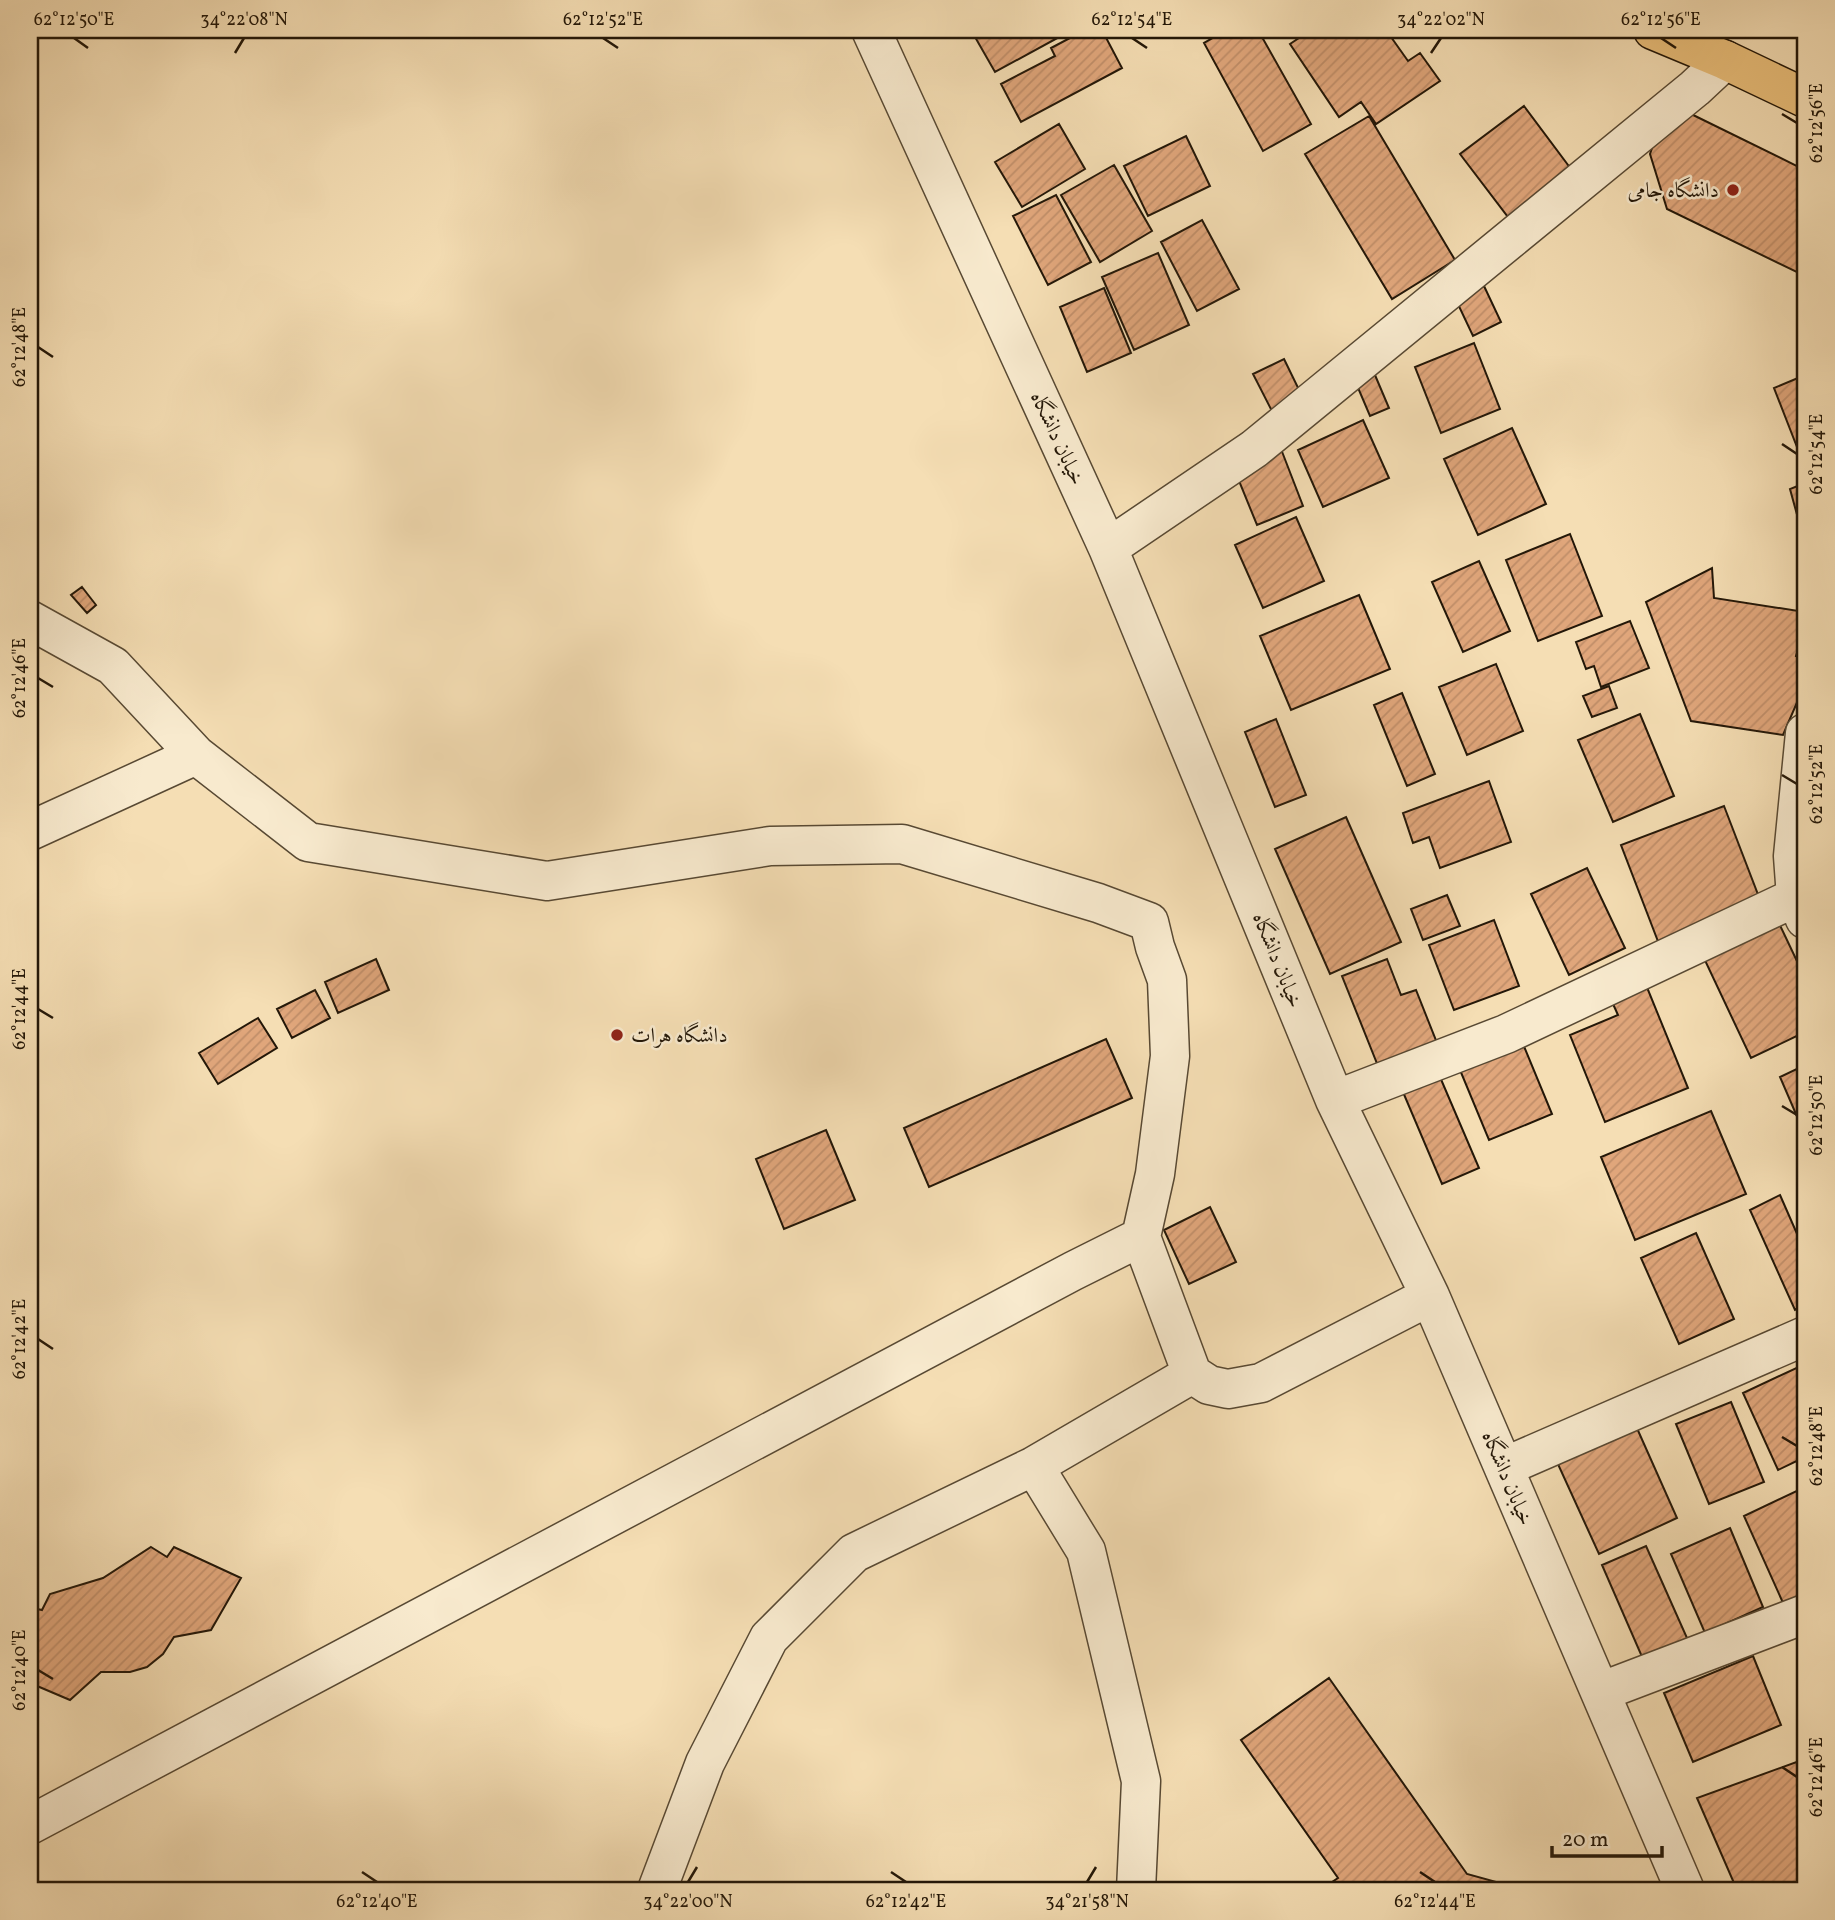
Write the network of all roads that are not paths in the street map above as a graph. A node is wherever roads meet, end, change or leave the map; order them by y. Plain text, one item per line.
1 (872, 30) edge
2 (1653, 30) edge
3 (1725, 60) junction
4 (1805, 98) edge
5 (1108, 548) junction
6 (30, 620) edge
7 (1805, 733) edge
8 (196, 755) junction
9 (1801, 816) edge
10 (30, 831) edge
11 (1800, 884) edge
12 (1335, 1100) junction
13 (1141, 1237) junction
14 (1430, 1296) junction
15 (1805, 1336) edge
16 (1192, 1374) junction
17 (1034, 1466) junction
18 (1504, 1467) junction
19 (1805, 1614) edge
20 (1600, 1692) junction
21 (30, 1825) edge
22 (657, 1890) edge
23 (1136, 1890) edge
24 (1685, 1890) edge

1 - 5 street, خیابان دانشگاه
2 - 3 highway
3 - 4 highway
3 - 5 street
5 - 12 street, خیابان دانشگاه
6 - 8 street
7 - 9 street
8 - 10 street
8 - 13 street
9 - 11 street
11 - 12 street
12 - 14 street, خیابان دانشگاه
13 - 16 street
13 - 21 street
14 - 16 street
14 - 18 street, خیابان دانشگاه
15 - 18 street
16 - 17 street
17 - 22 street
17 - 23 street
18 - 20 street, خیابان دانشگاه
19 - 20 street
20 - 24 street, خیابان دانشگاه

